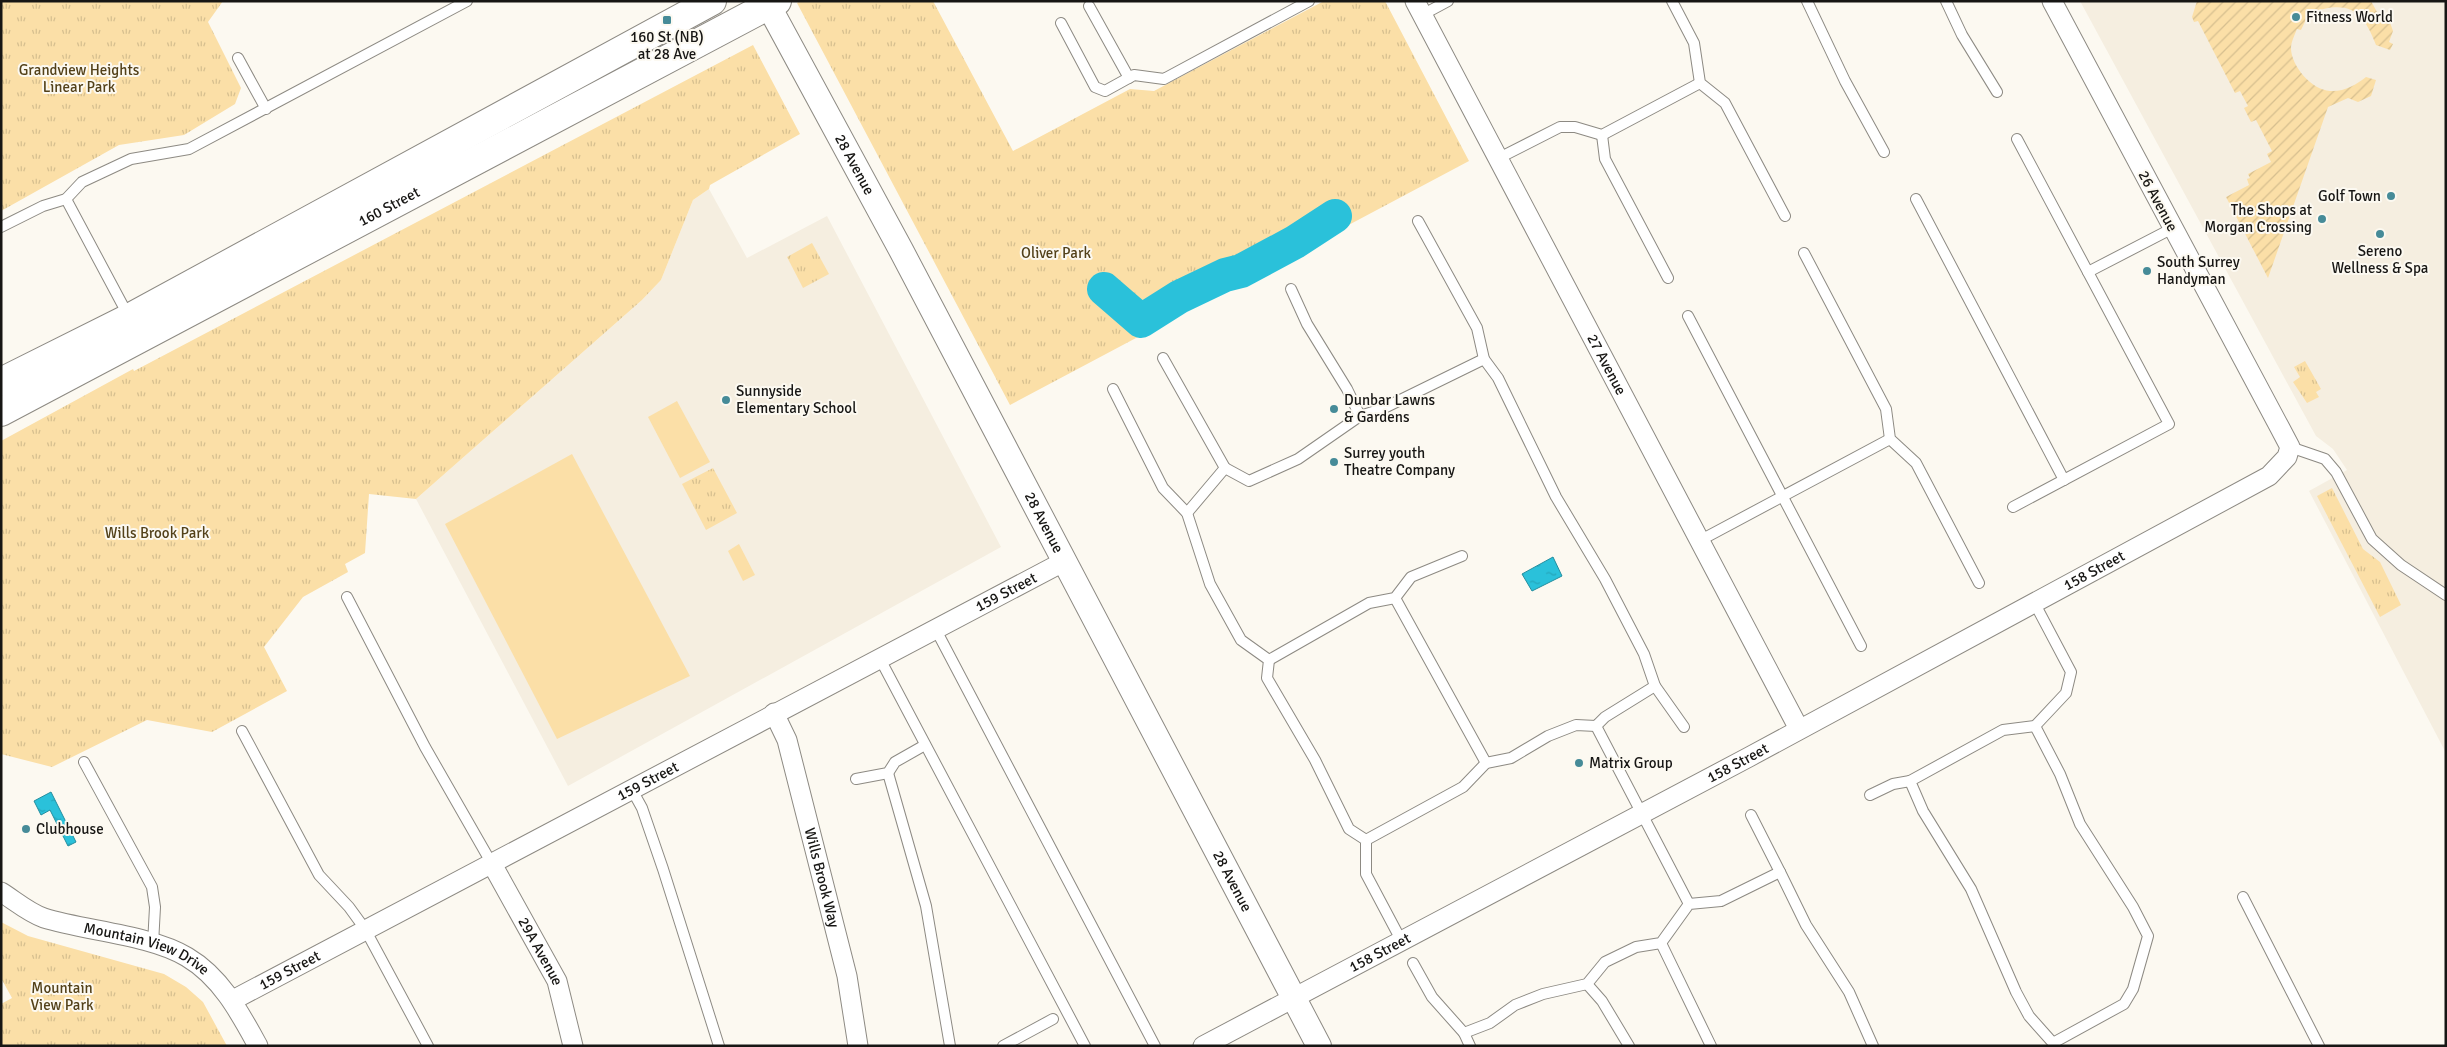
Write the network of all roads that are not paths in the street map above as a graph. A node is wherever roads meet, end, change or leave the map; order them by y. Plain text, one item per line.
1 (467, 1) edge
2 (712, 1) edge
3 (1309, 1) edge
4 (1448, 1) edge
5 (1672, 1) edge
6 (1807, 1) edge
7 (1946, 1) edge
8 (2052, 1) edge
9 (770, 3) edge
10 (1089, 6) dead end
11 (1418, 8) edge
12 (1061, 24) dead end
13 (238, 58) dead end
14 (1128, 78) junction
15 (1700, 84) junction
16 (1996, 92) dead end
17 (266, 108) junction
18 (1602, 135) junction
19 (2017, 139) dead end
20 (1884, 152) dead end
21 (1497, 159) junction
22 (66, 199) junction
23 (1916, 199) dead end
24 (1785, 216) dead end
25 (1418, 221) dead end
26 (1, 227) edge
27 (2173, 228) junction
28 (1804, 253) dead end
29 (2088, 272) junction
30 (1668, 278) dead end
31 (1291, 289) dead end
32 (1688, 316) dead end
33 (130, 318) junction
34 (1163, 358) dead end
35 (1484, 359) junction
36 (1, 382) edge
37 (1113, 388) dead end
38 (1, 412) edge
39 (1360, 416) junction
40 (1890, 439) junction
41 (2290, 447) junction
42 (1225, 468) junction
43 (2064, 480) junction
44 (1783, 498) junction
45 (2013, 507) dead end
46 (1186, 512) junction
47 (1699, 541) junction
48 (1462, 556) dead end
49 (1063, 562) junction
50 (1979, 584) dead end
51 (2446, 595) edge
52 (347, 597) dead end
53 (1395, 598) junction
54 (2034, 602) junction
55 (935, 628) junction
56 (1861, 646) dead end
57 (879, 657) junction
58 (1269, 660) junction
59 (1655, 686) junction
60 (774, 713) junction
61 (1596, 726) junction
62 (2035, 726) junction
63 (1684, 728) dead end
64 (1799, 729) junction
65 (242, 730) dead end
66 (925, 745) junction
67 (84, 762) dead end
68 (1486, 763) junction
69 (888, 773) junction
70 (856, 779) dead end
71 (1910, 781) junction
72 (631, 788) junction
73 (1870, 796) dead end
74 (1641, 813) junction
75 (1751, 814) dead end
76 (1366, 840) junction
77 (492, 864) junction
78 (1780, 872) junction
79 (1, 892) edge
80 (2243, 897) dead end
81 (1689, 904) junction
82 (365, 929) junction
83 (1401, 940) junction
84 (1661, 943) junction
85 (153, 944) junction
86 (1413, 963) dead end
87 (1587, 984) junction
88 (1294, 998) junction
89 (233, 1000) junction
90 (1053, 1019) dead end
91 (1464, 1033) junction
92 (2053, 1044) edge
93 (258, 1046) edge
94 (428, 1046) edge
95 (573, 1046) edge
96 (719, 1046) edge
97 (858, 1046) edge
98 (950, 1046) edge
99 (1003, 1046) edge
100 (1085, 1046) edge
101 (1155, 1046) edge
102 (1203, 1046) edge
103 (1319, 1046) edge
104 (1470, 1046) edge
105 (1629, 1046) edge
106 (1711, 1046) edge
107 (1873, 1046) edge
108 (2319, 1046) edge

1 - 17 lane
2 - 33 main road, 160 Street
3 - 14 lane
4 - 11 lane
5 - 15 lane
6 - 20 lane
7 - 16 lane
8 - 27 street, 26 Avenue
9 - 38 main road, 160 Street
9 - 49 street, 28 Avenue
10 - 14 lane
11 - 21 street, 27 Avenue
12 - 14 lane
13 - 17 lane
15 - 18 lane
15 - 24 lane
17 - 22 lane
18 - 21 lane
18 - 30 lane
19 - 29 lane
21 - 47 street, 27 Avenue
22 - 26 lane
22 - 33 lane
23 - 43 lane
25 - 35 lane
27 - 29 lane
27 - 41 street, 26 Avenue
28 - 40 lane
29 - 43 lane
31 - 39 lane
32 - 44 lane
33 - 36 main road, 160 Street
34 - 42 lane
35 - 39 lane
35 - 59 lane
37 - 46 lane
39 - 42 lane
40 - 44 lane
40 - 50 lane
41 - 51 lane
41 - 54 street, 158 Street
42 - 46 lane
43 - 45 lane
44 - 47 lane
44 - 56 lane
46 - 58 lane
47 - 64 street, 27 Avenue
48 - 53 lane
49 - 55 street, 159 Street
49 - 88 street, 28 Avenue
52 - 77 lane
53 - 58 lane
53 - 68 lane
54 - 62 lane
54 - 64 street, 158 Street
55 - 57 street, 159 Street
55 - 101 lane
57 - 60 street, 159 Street
57 - 66 lane
58 - 76 lane
59 - 61 lane
59 - 63 lane
60 - 72 street, 159 Street
60 - 97 street, Wills Brook Way
61 - 68 lane
61 - 74 lane
62 - 71 lane
62 - 92 lane
64 - 74 street, 158 Street
65 - 82 lane
66 - 69 lane
66 - 100 lane
67 - 85 lane
68 - 76 lane
69 - 70 lane
69 - 98 lane
71 - 73 lane
71 - 92 lane
72 - 77 street, 159 Street
72 - 96 lane
74 - 81 lane
74 - 83 street, 158 Street
75 - 78 lane
76 - 83 lane
77 - 82 street, 159 Street
77 - 95 street, 29A Avenue
78 - 81 lane
78 - 107 lane
79 - 85 street, Mountain View Drive
80 - 108 lane
81 - 84 lane
82 - 89 street, 159 Street
82 - 94 lane
83 - 88 street, 158 Street
84 - 87 lane
84 - 106 lane
85 - 89 street, Mountain View Drive
86 - 91 lane
87 - 91 lane
87 - 105 lane
88 - 102 street, 158 Street
88 - 103 street, 28 Avenue
89 - 93 street, Mountain View Drive
90 - 99 lane
91 - 104 lane

